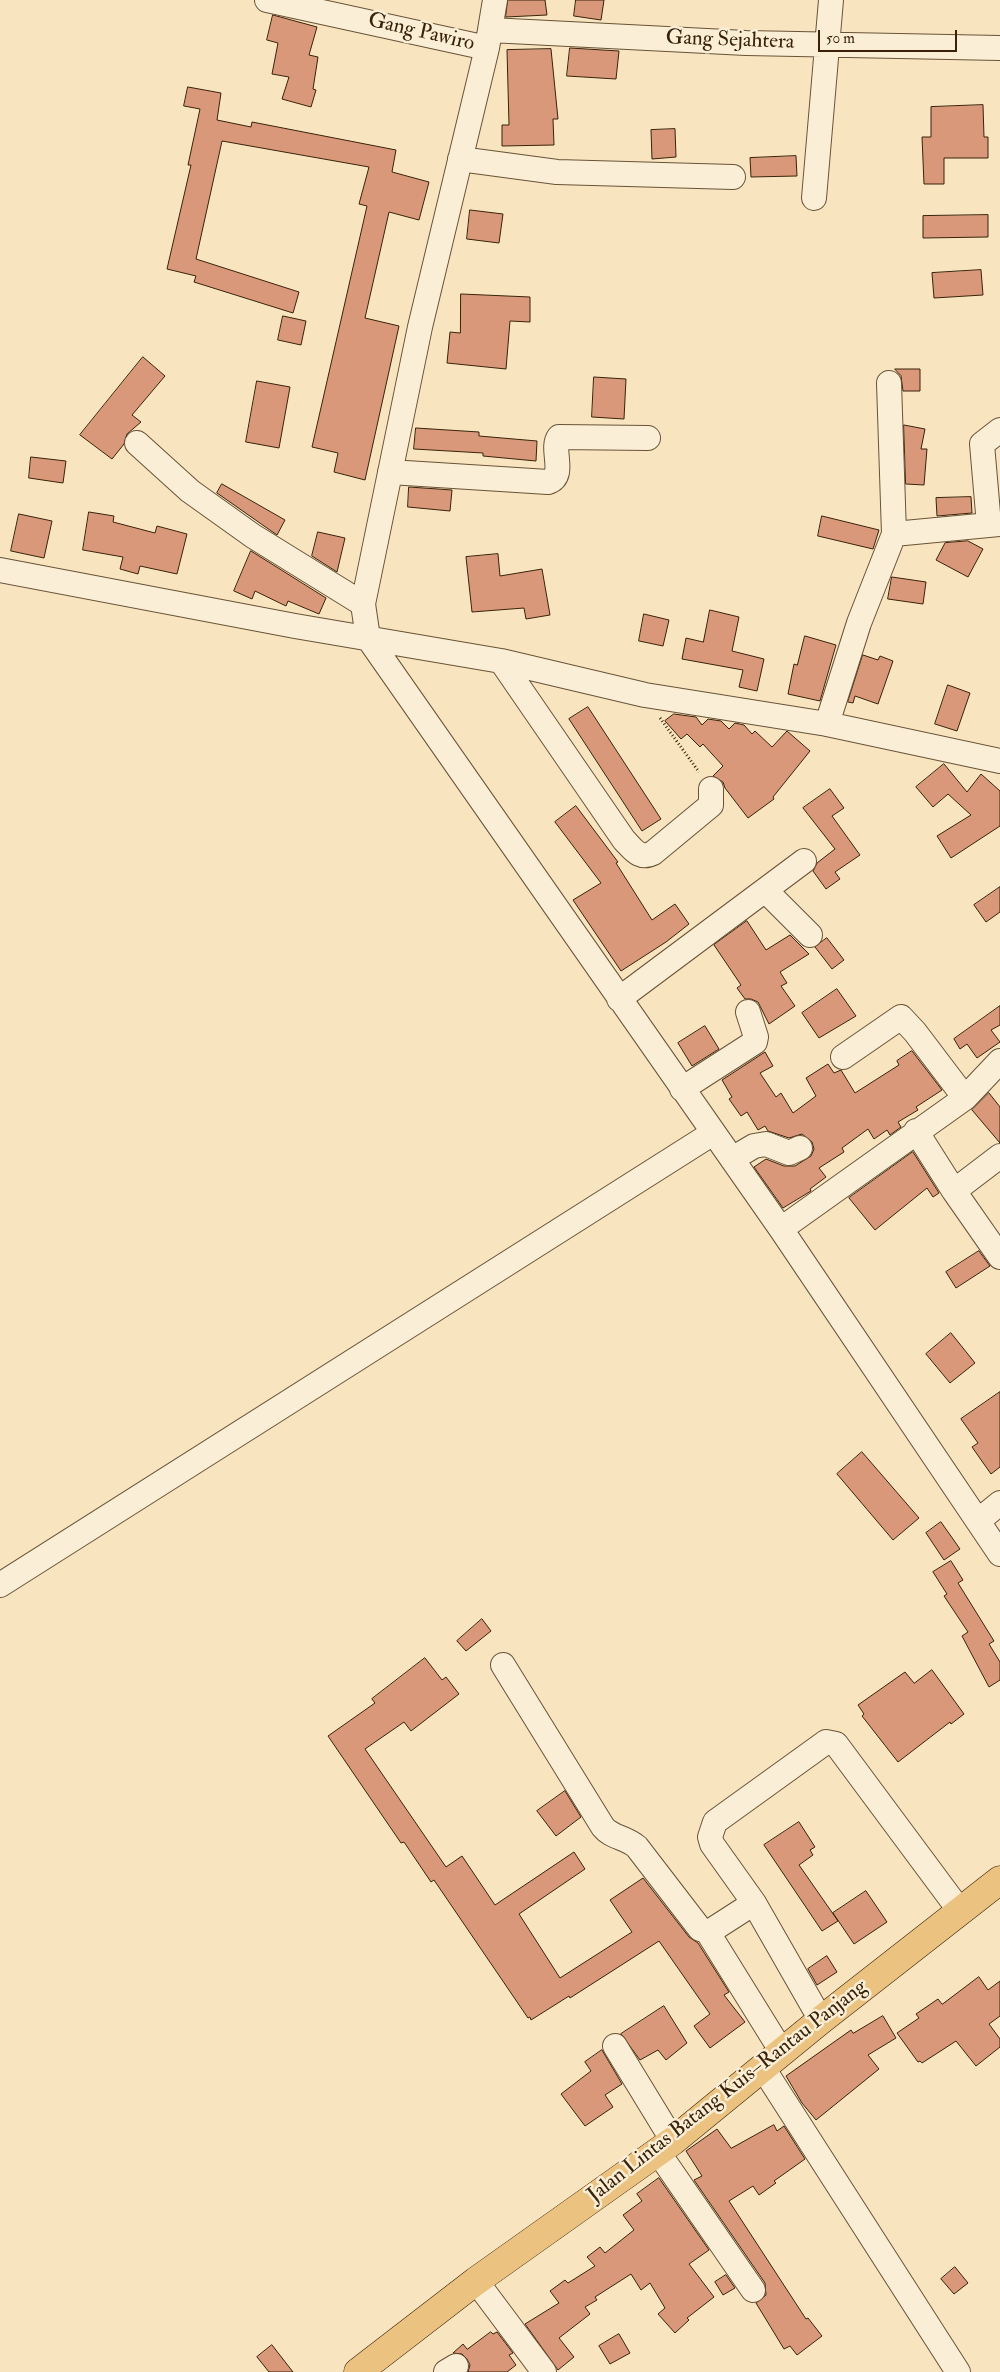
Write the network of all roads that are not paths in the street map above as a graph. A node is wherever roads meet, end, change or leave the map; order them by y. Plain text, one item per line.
1 (267, 0) edge
2 (495, 0) edge
3 (831, 0) edge
4 (488, 39) junction
5 (828, 45) junction
6 (1000, 48) edge
7 (460, 160) junction
8 (733, 177) dead end
9 (814, 198) dead end
10 (889, 383) dead end
11 (1000, 430) edge
12 (648, 438) dead end
13 (137, 443) dead end
14 (390, 472) junction
15 (994, 525) edge
16 (894, 534) junction
17 (0, 570) edge
18 (363, 604) junction
19 (368, 638) junction
20 (501, 661) junction
21 (827, 724) junction
22 (1000, 762) edge
23 (711, 789) road end
24 (804, 861) dead end
25 (766, 891) junction
26 (810, 935) dead end
27 (619, 999) junction
28 (748, 1012) dead end
29 (843, 1057) dead end
30 (1000, 1061) edge
31 (682, 1089) junction
32 (965, 1098) junction
33 (916, 1131) junction
34 (713, 1133) junction
35 (800, 1148) dead end
36 (1000, 1156) edge
37 (732, 1159) junction
38 (954, 1191) junction
39 (781, 1228) junction
40 (1000, 1257) edge
41 (1000, 1503) edge
42 (978, 1520) junction
43 (1000, 1554) edge
44 (0, 1585) edge
45 (503, 1665) dead end
46 (1000, 1880) edge
47 (754, 1903) junction
48 (960, 1911) junction
49 (707, 1931) junction
50 (821, 2020) junction
51 (615, 2046) dead end
52 (773, 2060) junction
53 (665, 2146) junction
54 (476, 2281) junction
55 (753, 2290) dead end
56 (358, 2372) edge
57 (544, 2372) edge
58 (958, 2372) edge

1 - 4 street, Gang Pawiro
2 - 4 street
3 - 5 street
4 - 5 street, Gang Sejahtera
4 - 7 street
5 - 6 street, Gang Sejahtera
5 - 9 street
7 - 8 street
7 - 14 street
10 - 16 street
11 - 15 street
12 - 14 street
13 - 18 street
14 - 18 street
15 - 16 street
16 - 21 street
17 - 19 street
18 - 19 street
19 - 20 street
19 - 27 street
20 - 21 street
20 - 23 street
21 - 22 street
24 - 25 street
25 - 26 street
25 - 27 street
27 - 31 street
28 - 31 street
29 - 32 street
30 - 32 street
31 - 34 street
32 - 33 street
33 - 38 street
33 - 39 street
34 - 37 street
34 - 44 street
35 - 37 street
36 - 38 street
37 - 39 street
38 - 40 street
39 - 42 street
41 - 42 street
42 - 43 street
45 - 49 street
46 - 48 main road, Jalan Lintas Batang Kuis–Rantau Panjang
47 - 48 street
47 - 49 street
47 - 50 street
48 - 50 main road, Jalan Lintas Batang Kuis–Rantau Panjang
49 - 52 street
50 - 52 main road, Jalan Lintas Batang Kuis–Rantau Panjang
51 - 53 street
52 - 53 main road, Jalan Lintas Batang Kuis–Rantau Panjang
52 - 58 street
53 - 54 main road, Jalan Lintas Batang Kuis–Rantau Panjang
53 - 55 street
54 - 56 main road, Jalan Lintas Batang Kuis–Rantau Panjang
54 - 57 street

